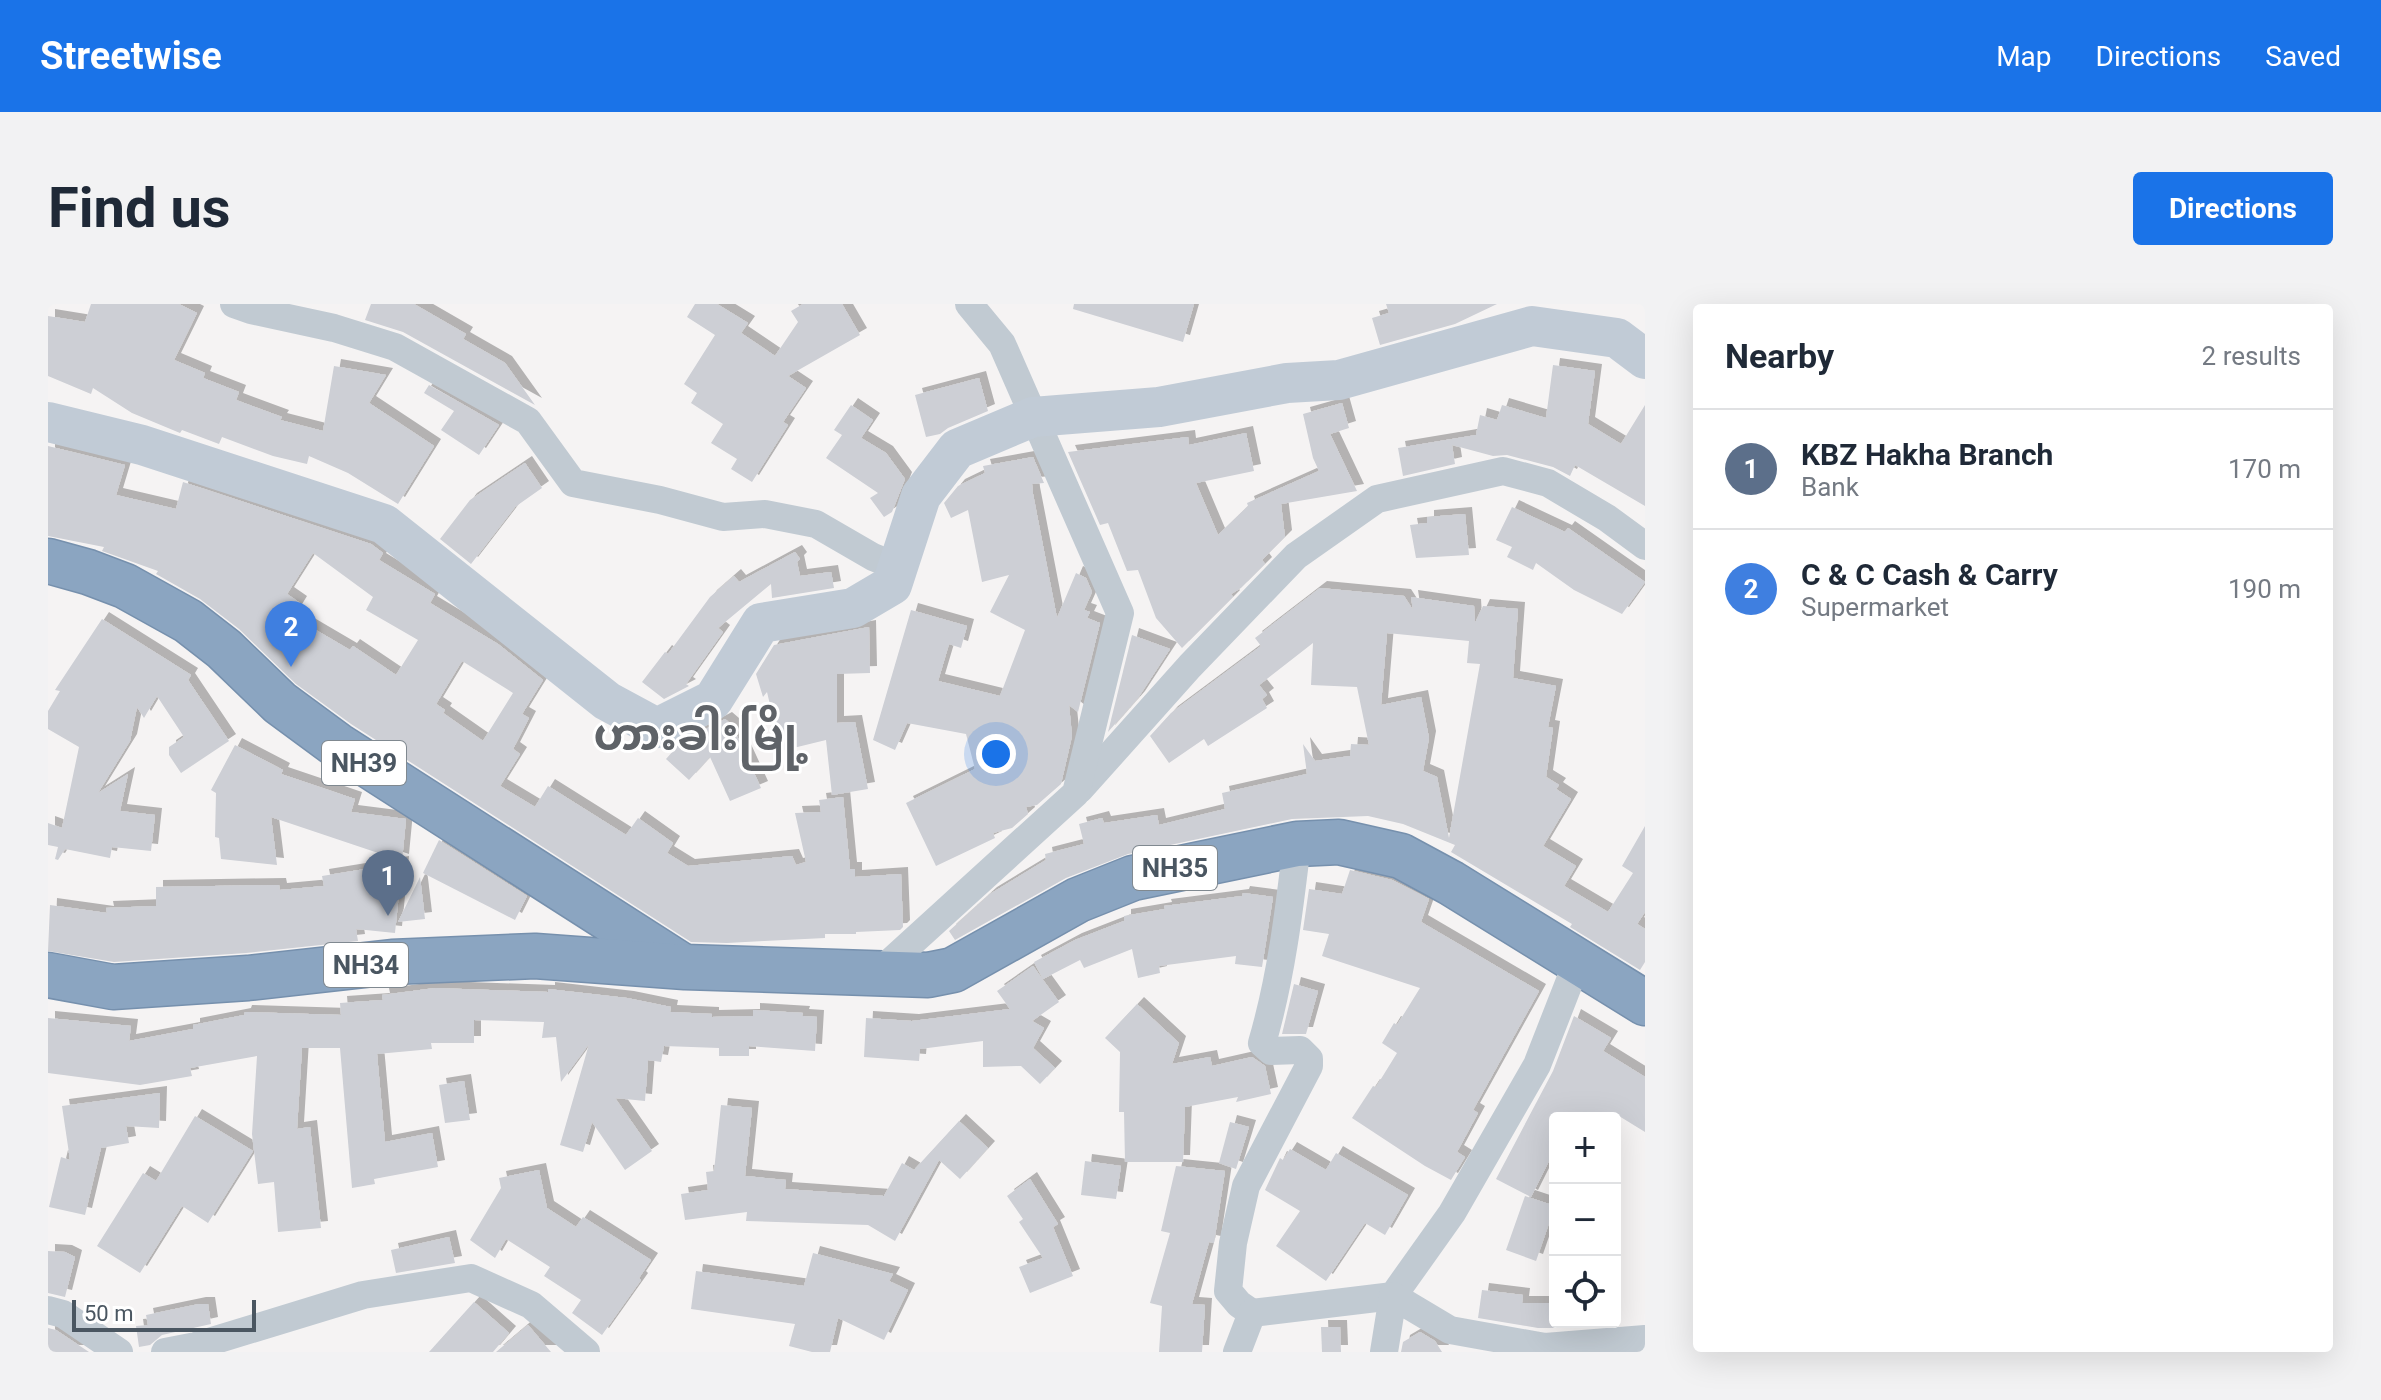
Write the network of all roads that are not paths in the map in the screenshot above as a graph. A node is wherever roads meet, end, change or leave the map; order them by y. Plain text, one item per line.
1 (234, 304) edge
2 (969, 304) edge
3 (1645, 359) edge
4 (1033, 417) junction
5 (48, 422) edge
6 (1645, 546) edge
7 (48, 561) edge
8 (898, 567) junction
9 (1076, 793) junction
10 (1297, 844) junction
11 (1578, 960) junction
12 (685, 967) junction
13 (48, 975) edge
14 (876, 975) junction
15 (1645, 1003) edge
16 (1393, 1296) junction
17 (48, 1310) edge
18 (1252, 1313) junction
19 (1645, 1339) edge
20 (119, 1352) edge
21 (165, 1352) edge
22 (586, 1352) edge
23 (1237, 1352) edge
24 (1384, 1352) edge

1 - 8 street
2 - 4 street
3 - 4 street
4 - 8 street
4 - 9 street
5 - 8 street
6 - 9 street
7 - 12 highway, NH39
9 - 14 street
10 - 11 highway, NH35
10 - 14 highway, NH35
10 - 18 street
11 - 15 highway, NH35
11 - 16 street
12 - 13 highway, NH34
12 - 14 highway, NH35
16 - 18 street
16 - 19 street
16 - 24 street
17 - 20 street
18 - 23 street
21 - 22 street

